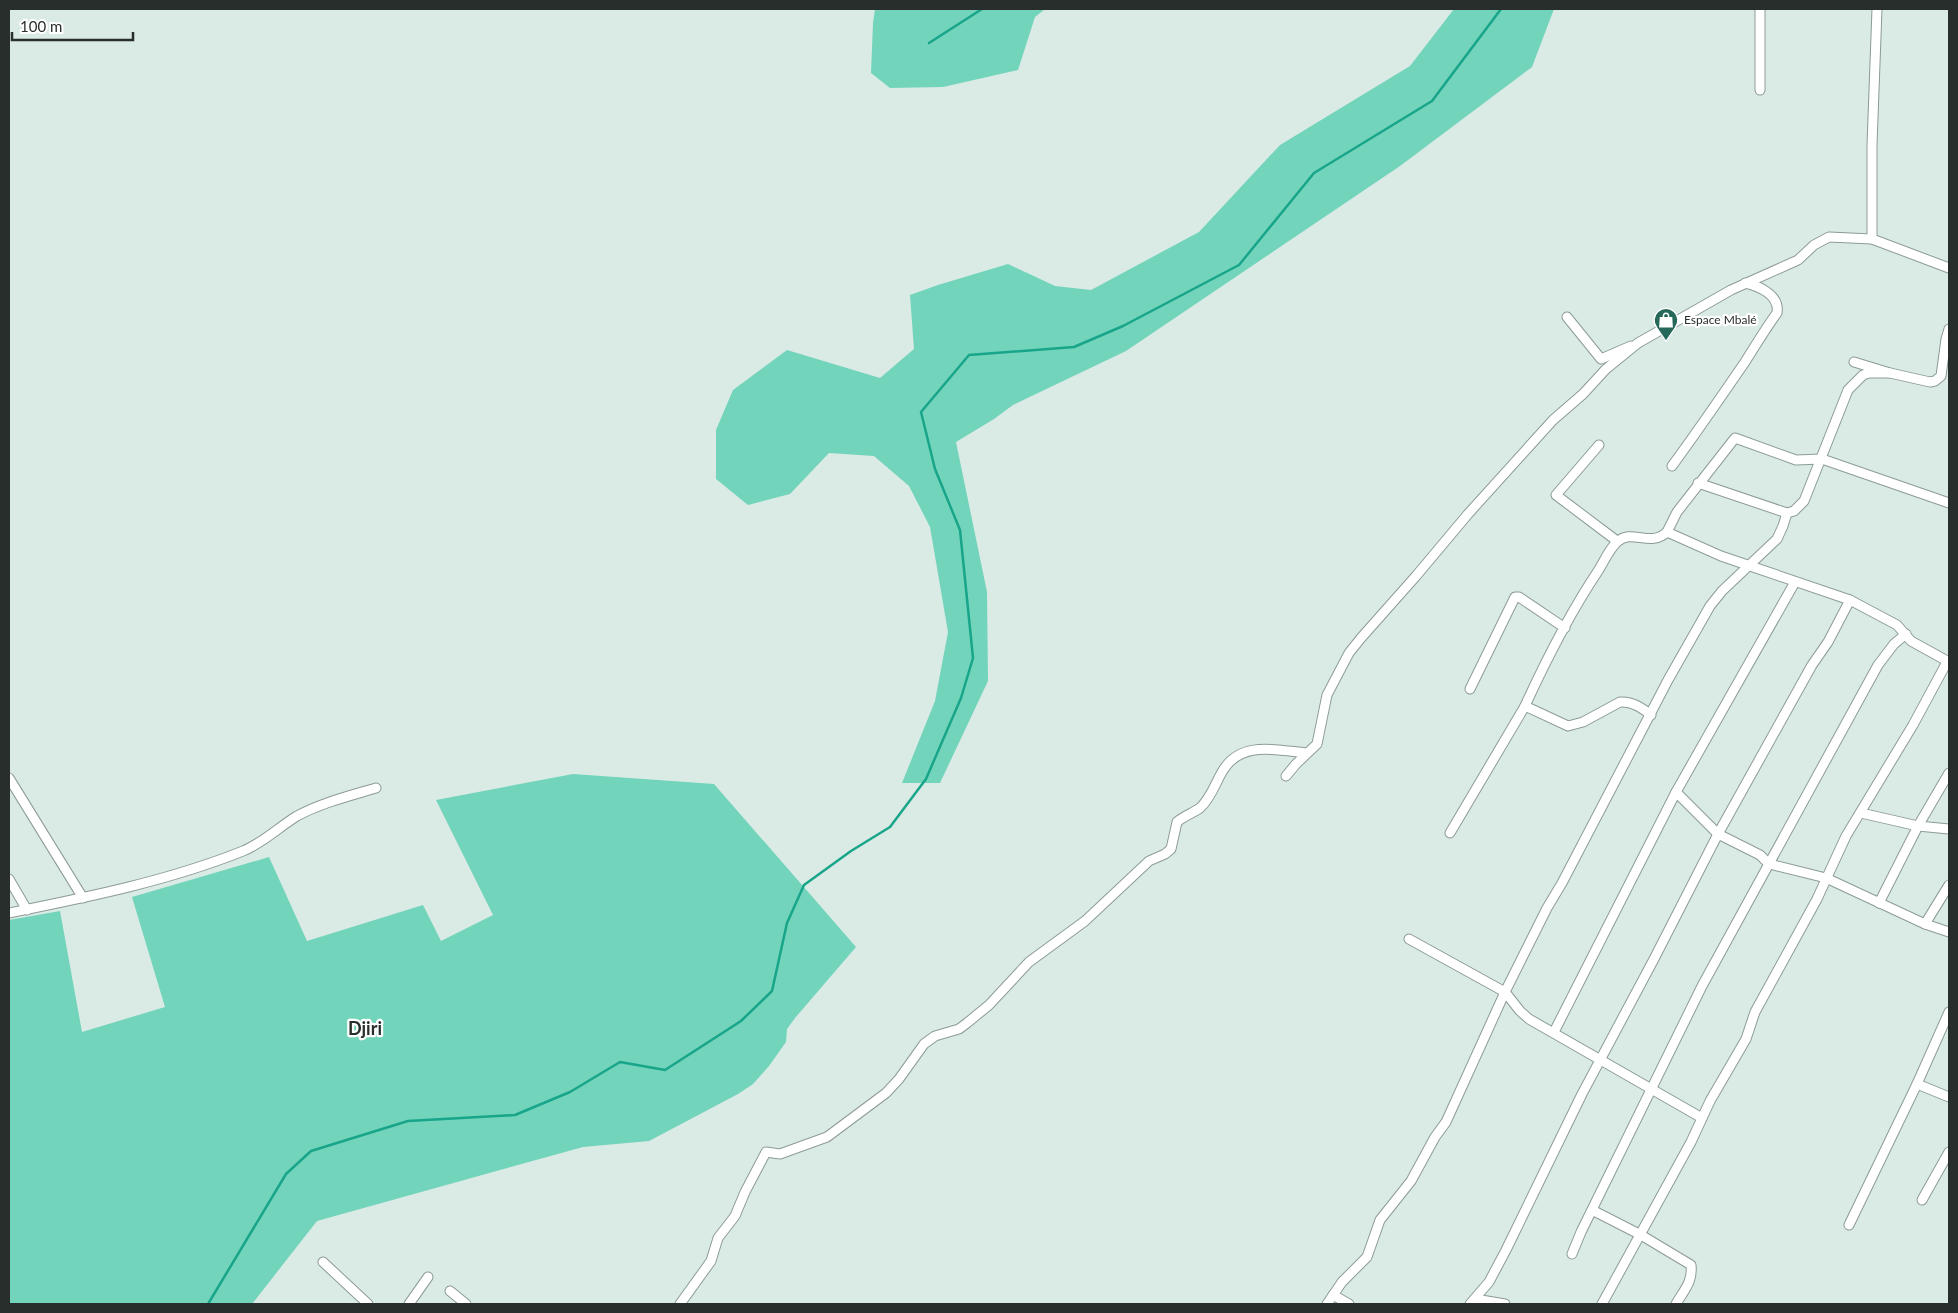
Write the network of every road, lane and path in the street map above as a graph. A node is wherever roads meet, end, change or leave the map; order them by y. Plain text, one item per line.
1 (1760, 9) edge
2 (1877, 9) edge
3 (1760, 90) dead end
4 (1872, 239) junction
5 (1949, 268) edge
6 (1745, 284) junction
7 (1567, 317) dead end
8 (1949, 329) edge
9 (1638, 343) junction
10 (1854, 362) dead end
11 (1890, 373) junction
12 (1599, 445) dead end
13 (1822, 459) junction
14 (1672, 466) dead end
15 (1698, 483) junction
16 (1949, 503) edge
17 (1787, 513) junction
18 (1667, 532) junction
19 (1617, 541) junction
20 (1747, 566) junction
21 (1795, 582) junction
22 (1850, 600) junction
23 (1565, 628) junction
24 (1906, 634) junction
25 (1948, 662) edge
26 (1470, 689) dead end
27 (1525, 706) junction
28 (1651, 715) junction
29 (1306, 753) junction
30 (1949, 773) edge
31 (1286, 776) dead end
32 (9, 778) edge
33 (376, 788) dead end
34 (1676, 792) junction
35 (1860, 813) junction
36 (1918, 826) junction
37 (1949, 829) edge
38 (1450, 833) dead end
39 (1718, 834) junction
40 (1769, 864) junction
41 (1826, 878) junction
42 (9, 879) edge
43 (1949, 885) edge
44 (83, 898) junction
45 (1879, 903) junction
46 (26, 910) junction
47 (9, 914) edge
48 (1925, 924) junction
49 (1949, 932) edge
50 (1409, 939) dead end
51 (1505, 992) junction
52 (1949, 1012) edge
53 (1554, 1032) junction
54 (1599, 1061) junction
55 (1917, 1084) junction
56 (1651, 1088) junction
57 (1949, 1097) edge
58 (1702, 1118) junction
59 (1949, 1152) edge
60 (1922, 1200) dead end
61 (1592, 1210) junction
62 (1849, 1225) dead end
63 (1641, 1235) junction
64 (1572, 1254) dead end
65 (323, 1262) dead end
66 (428, 1277) dead end
67 (450, 1291) dead end
68 (1333, 1295) junction
69 (1473, 1302) edge
70 (368, 1304) edge
71 (409, 1304) edge
72 (466, 1304) edge
73 (680, 1304) edge
74 (1327, 1304) edge
75 (1349, 1304) edge
76 (1505, 1304) edge
77 (1602, 1304) edge
78 (1676, 1304) edge

1 - 3 street
2 - 4 street
4 - 5 street
4 - 6 street
6 - 9 street
6 - 14 street
7 - 9 street
8 - 11 street
9 - 29 street
10 - 11 street
11 - 13 street
12 - 19 street
13 - 15 street
13 - 16 street
13 - 17 street
15 - 17 street
15 - 18 street
17 - 20 street
18 - 19 street
18 - 20 street
19 - 23 street
20 - 21 street
20 - 28 street
21 - 22 street
21 - 34 street
22 - 24 street
22 - 39 street
23 - 26 street
23 - 27 street
24 - 25 street
24 - 40 street
25 - 35 street
27 - 28 street
27 - 38 street
28 - 51 street
29 - 31 street
29 - 73 street
30 - 36 street
32 - 44 street
33 - 44 street
34 - 39 street
34 - 53 street
35 - 36 street
35 - 41 street
36 - 37 street
36 - 45 street
39 - 40 street
39 - 54 street
40 - 41 street
40 - 56 street
41 - 45 street
41 - 58 street
42 - 46 street
43 - 48 street
44 - 46 street
45 - 48 street
46 - 47 street
48 - 49 street
50 - 51 street
51 - 53 street
51 - 68 street
52 - 55 street
53 - 54 street
54 - 56 street
54 - 69 street
55 - 57 street
55 - 62 street
56 - 58 street
56 - 61 street
58 - 63 street
59 - 60 street
61 - 63 street
61 - 64 street
63 - 77 street
63 - 78 street
65 - 70 street
66 - 71 street
67 - 72 street
68 - 74 street
68 - 75 street
69 - 76 street

